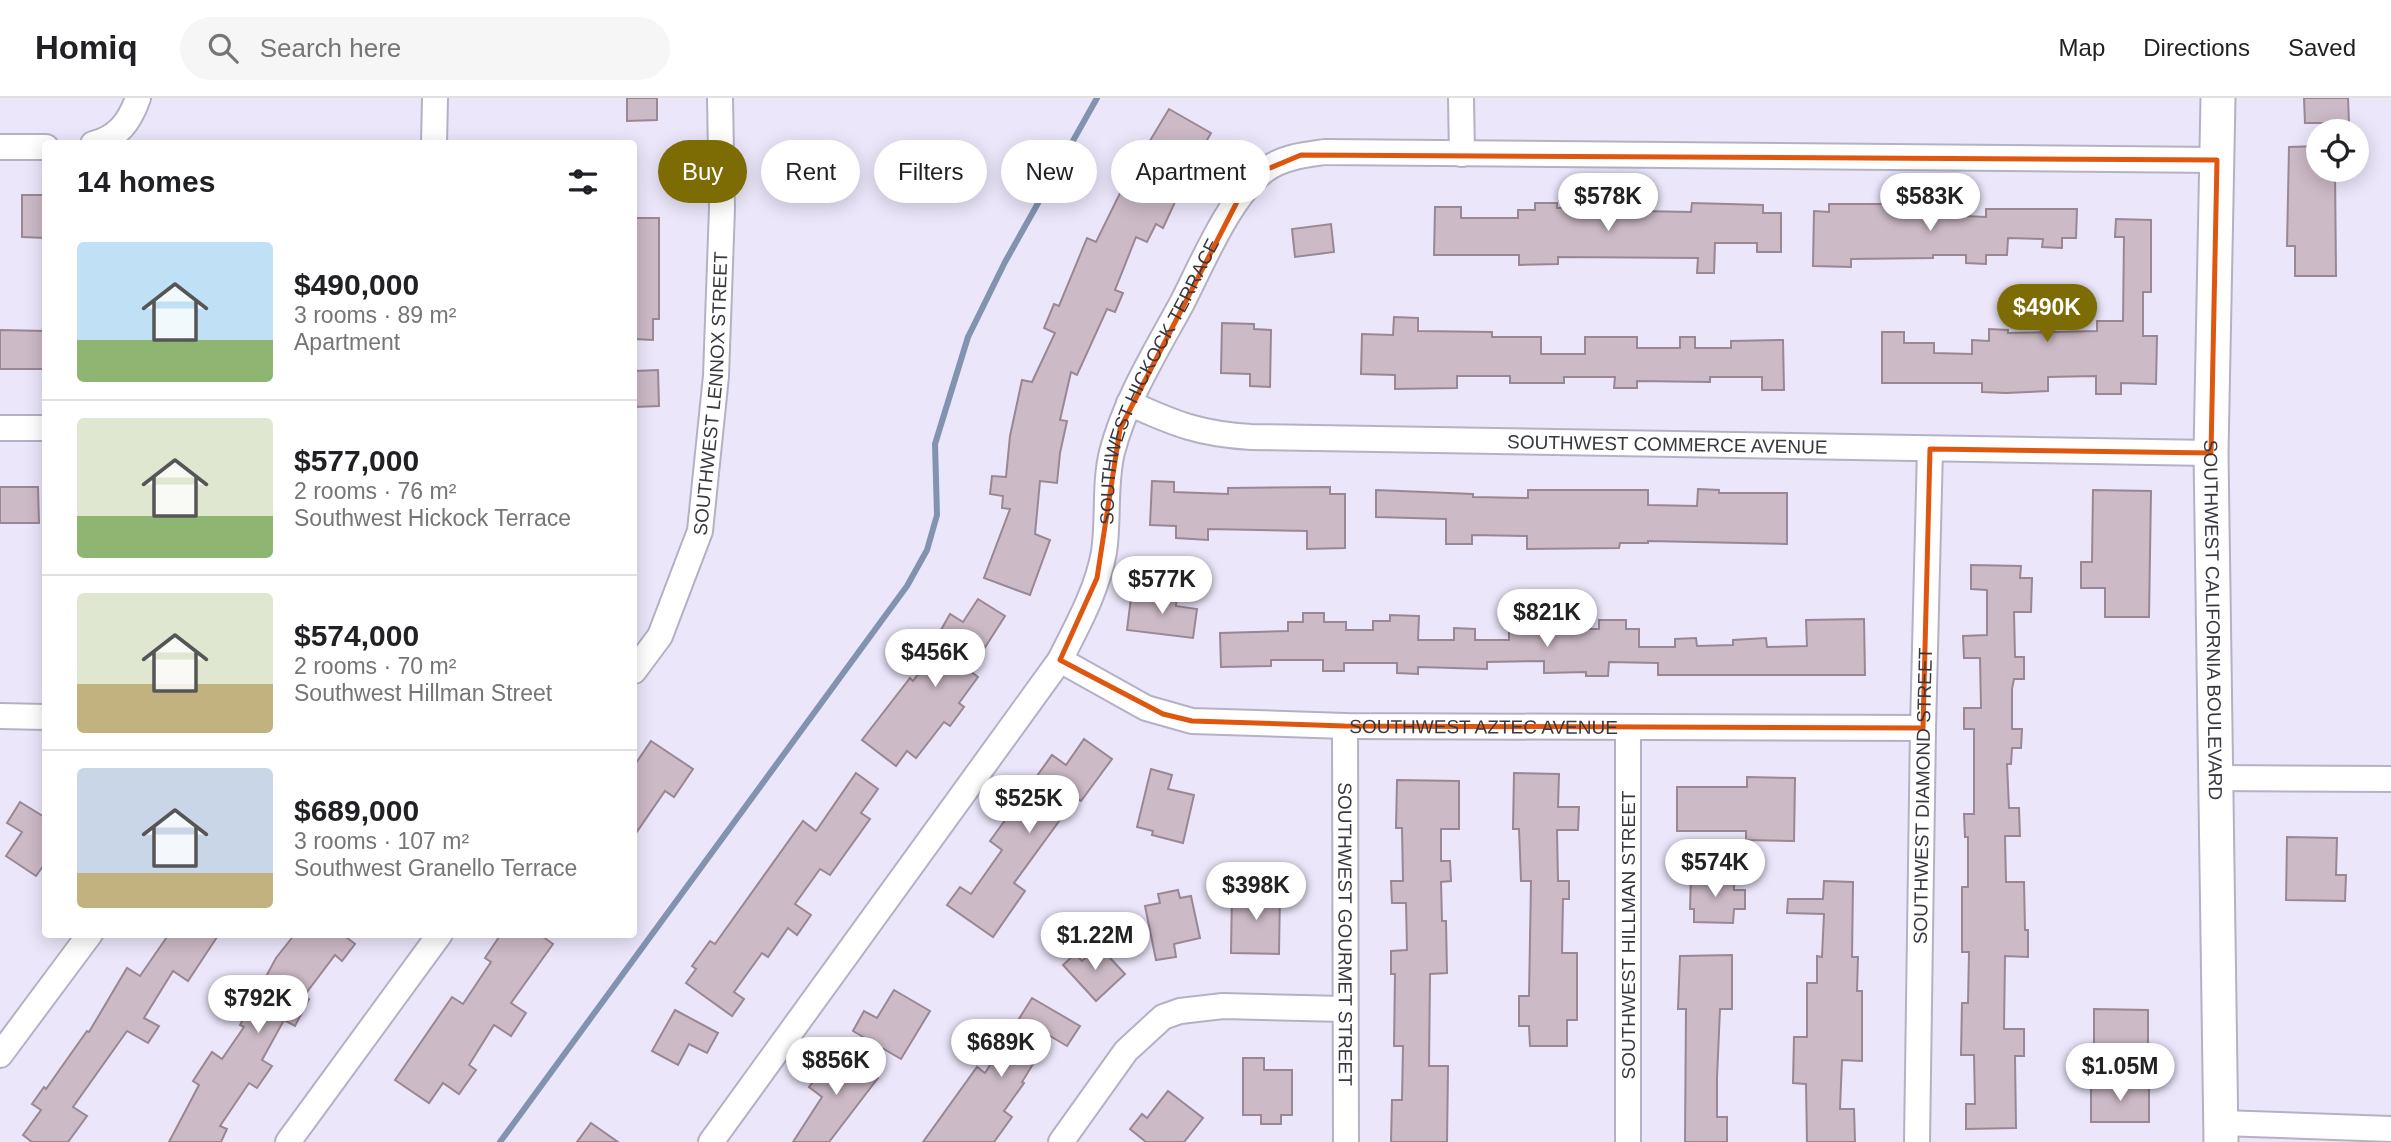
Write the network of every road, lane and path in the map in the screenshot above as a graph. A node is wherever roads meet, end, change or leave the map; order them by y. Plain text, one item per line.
1 (138, 98) edge
2 (435, 98) edge
3 (720, 98) edge
4 (1461, 98) edge
5 (2218, 98) edge
6 (103, 140) edge
7 (434, 140) edge
8 (0, 146) edge
9 (42, 147) edge
10 (1462, 154) junction
11 (2217, 160) junction
12 (1129, 403) junction
13 (0, 428) edge
14 (42, 428) edge
15 (1930, 449) junction
16 (2211, 453) junction
17 (1060, 660) junction
18 (637, 667) edge
19 (0, 716) edge
20 (42, 717) edge
21 (1345, 726) junction
22 (1628, 728) junction
23 (1923, 728) junction
24 (2216, 778) junction
25 (2391, 779) edge
26 (87, 938) edge
27 (430, 938) edge
28 (1344, 1009) junction
29 (0, 1055) edge
30 (2391, 1129) edge
31 (2221, 1133) edge
32 (288, 1142) edge
33 (711, 1142) edge
34 (1061, 1142) edge
35 (1346, 1142) edge
36 (1628, 1142) edge
37 (1917, 1142) edge

1 - 6 street
2 - 7 street
3 - 18 street, SOUTHWEST LENNOX STREET
4 - 10 street
5 - 11 street, SOUTHWEST CALIFORNIA BOULEVARD
8 - 9 street
10 - 11 street, SOUTHWEST HICKOCK TERRACE
10 - 12 street, SOUTHWEST HICKOCK TERRACE
11 - 16 street, SOUTHWEST CALIFORNIA BOULEVARD
12 - 15 street, SOUTHWEST COMMERCE AVENUE
12 - 17 street, SOUTHWEST HICKOCK TERRACE
13 - 14 street
15 - 16 street, SOUTHWEST COMMERCE AVENUE
15 - 23 street, SOUTHWEST DIAMOND STREET
16 - 24 street, SOUTHWEST CALIFORNIA BOULEVARD
17 - 21 street, SOUTHWEST AZTEC AVENUE
17 - 33 street, SOUTHWEST HICKOCK TERRACE
19 - 20 street
21 - 22 street, SOUTHWEST AZTEC AVENUE
21 - 28 street, SOUTHWEST GOURMET STREET
22 - 23 street, SOUTHWEST AZTEC AVENUE
22 - 36 street, SOUTHWEST HILLMAN STREET
23 - 37 street, SOUTHWEST DIAMOND STREET
24 - 25 street
24 - 31 street, SOUTHWEST CALIFORNIA BOULEVARD
26 - 29 street
27 - 32 street
28 - 34 street
28 - 35 street, SOUTHWEST GOURMET STREET
30 - 31 street

